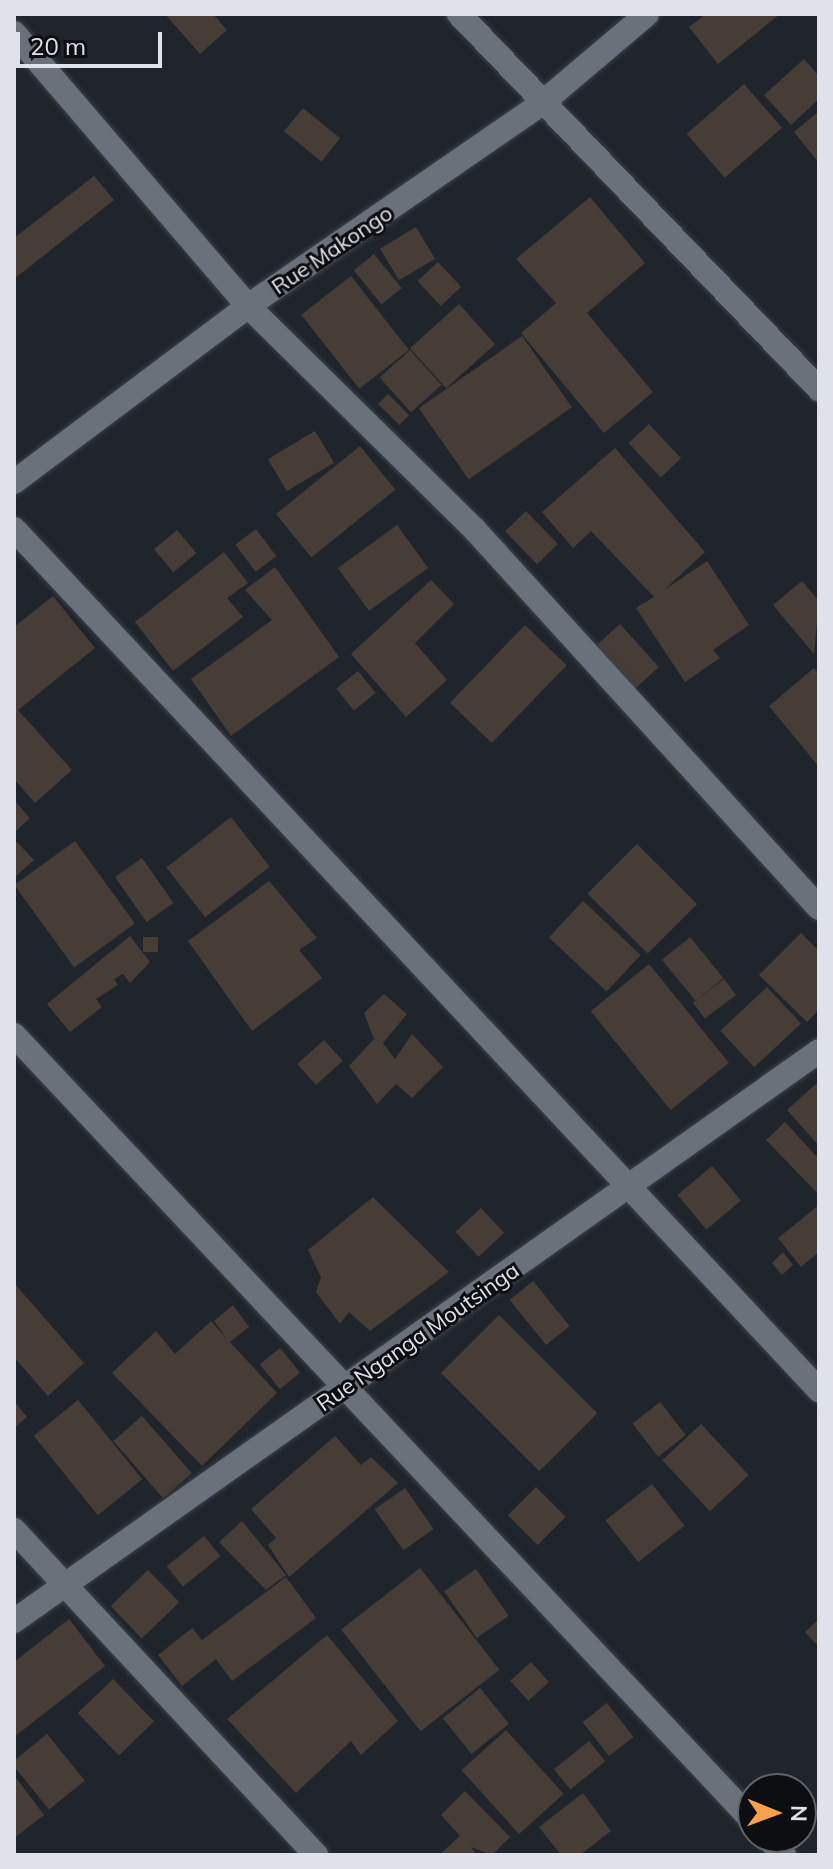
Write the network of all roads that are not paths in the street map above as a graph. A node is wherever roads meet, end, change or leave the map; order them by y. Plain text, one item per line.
1 (459, 14) edge
2 (647, 14) edge
3 (14, 33) edge
4 (541, 104) junction
5 (248, 306) junction
6 (819, 389) edge
7 (14, 482) edge
8 (14, 529) edge
9 (819, 908) edge
10 (14, 1035) edge
11 (819, 1051) edge
12 (633, 1187) junction
13 (349, 1386) junction
14 (819, 1390) edge
15 (14, 1530) edge
16 (62, 1583) junction
17 (14, 1621) edge
18 (737, 1804) edge
19 (316, 1855) edge

1 - 4 street
2 - 4 street, Rue Makongo
3 - 5 street
4 - 5 street, Rue Makongo
4 - 6 street
5 - 7 street, Rue Makongo
5 - 9 street
8 - 12 street
10 - 13 street
11 - 12 street, Rue Nganga Moutsinga
12 - 13 street, Rue Nganga Moutsinga
12 - 14 street
13 - 16 street, Rue Nganga Moutsinga
13 - 18 street
15 - 16 street
16 - 17 street, Rue Nganga Moutsinga
16 - 19 street

